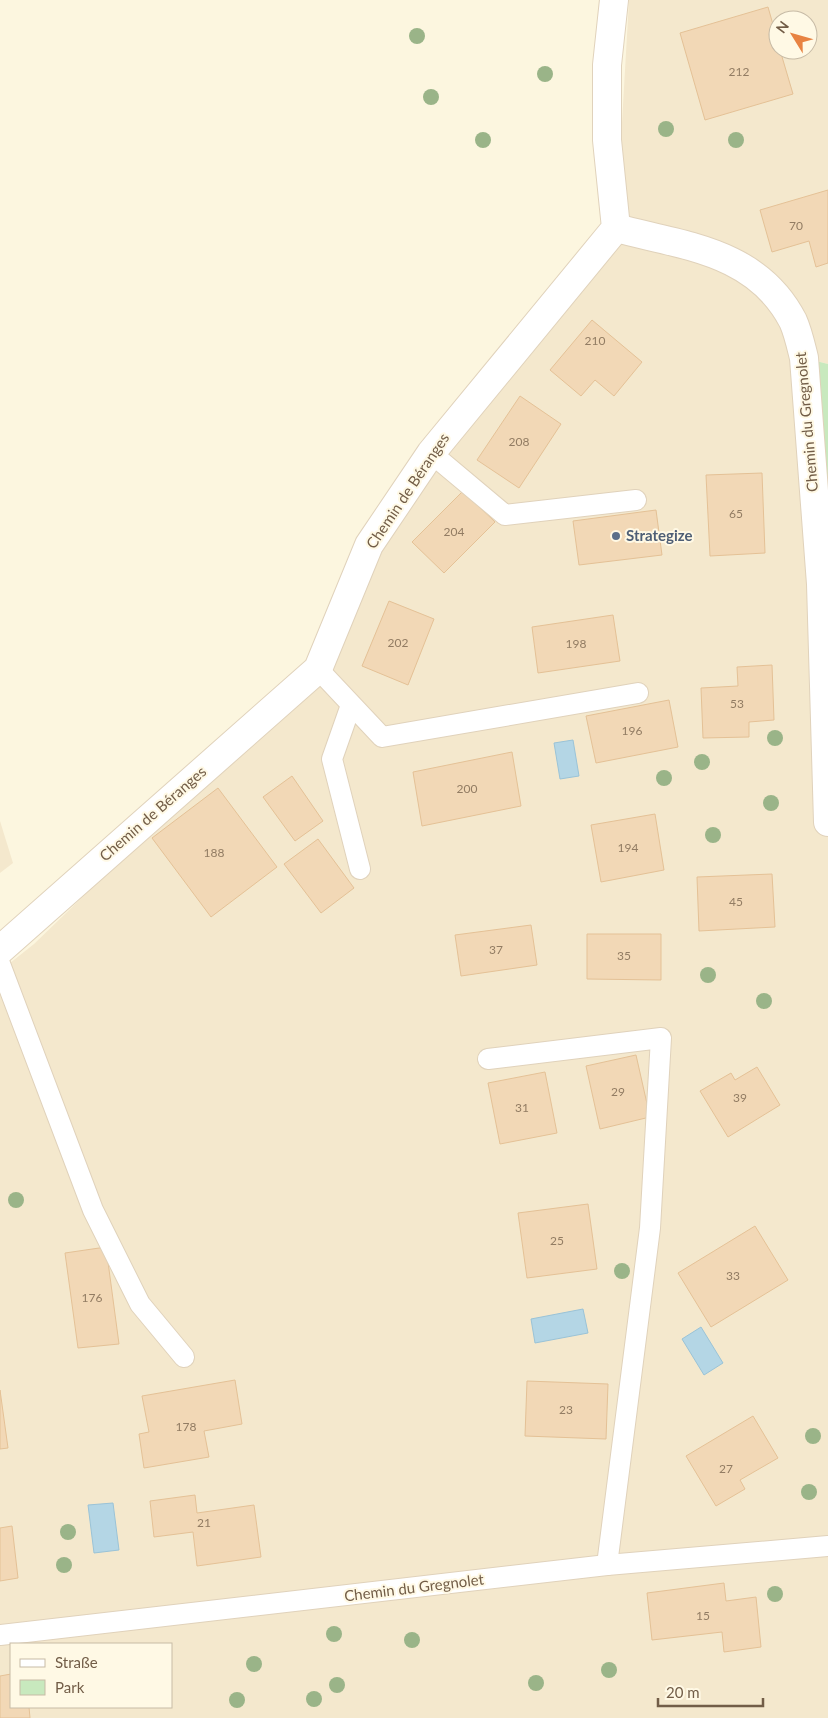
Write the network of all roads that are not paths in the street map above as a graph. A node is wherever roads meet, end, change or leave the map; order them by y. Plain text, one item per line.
1 (614, 0) edge
2 (616, 228) junction
3 (431, 453) junction
4 (636, 500) dead end
5 (318, 669) junction
6 (638, 693) dead end
7 (351, 705) junction
8 (828, 822) edge
9 (360, 868) dead end
10 (0, 950) edge
11 (0, 964) edge
12 (488, 1059) dead end
13 (184, 1357) dead end
14 (828, 1546) edge
15 (607, 1565) junction
16 (0, 1636) edge

1 - 2 street
2 - 3 street, Chemin de Béranges
2 - 8 street, Chemin du Gregnolet
3 - 4 lane
3 - 5 street, Chemin de Béranges
5 - 7 lane
5 - 10 street, Chemin de Béranges
6 - 7 lane
7 - 9 lane
11 - 13 lane
12 - 15 lane
14 - 15 lane, Chemin du Gregnolet
15 - 16 lane, Chemin du Gregnolet

